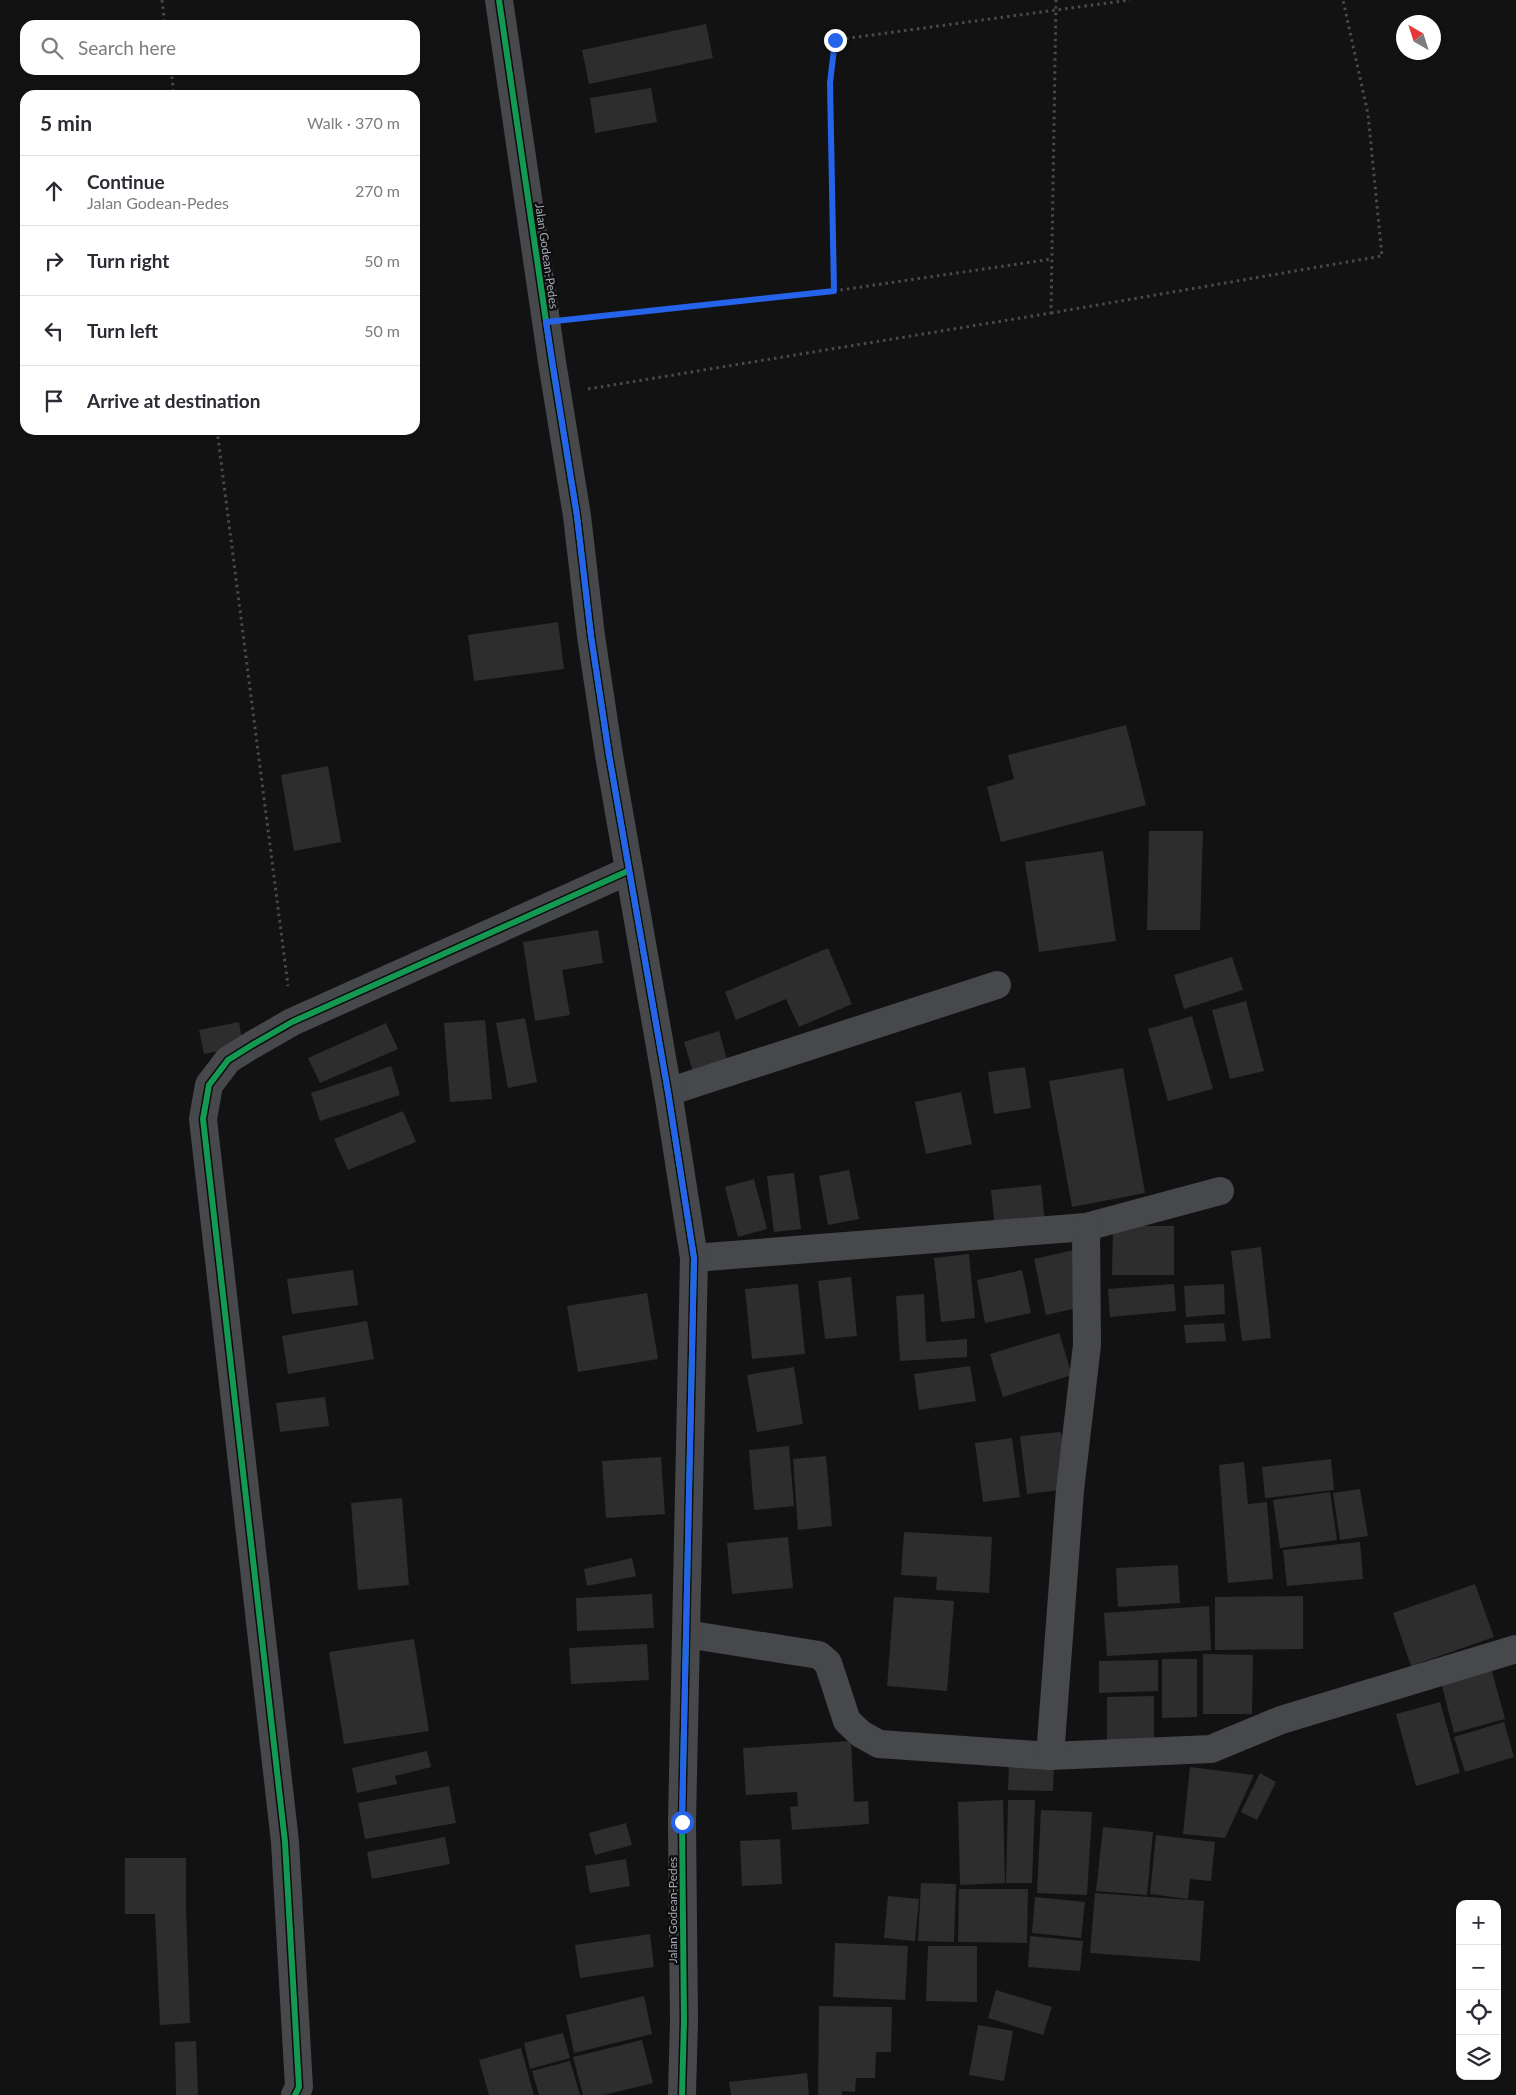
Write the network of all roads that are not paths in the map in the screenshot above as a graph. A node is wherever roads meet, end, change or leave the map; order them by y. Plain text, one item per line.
1 (499, 0) edge
2 (628, 871) junction
3 (997, 985) dead end
4 (668, 1092) junction
5 (1220, 1190) dead end
6 (1086, 1227) junction
7 (694, 1258) junction
8 (686, 1634) junction
9 (1516, 1648) edge
10 (1050, 1756) junction
11 (295, 2095) edge
12 (682, 2095) edge

1 - 2 street, Jalan Godean-Pedes
2 - 4 street, Jalan Godean-Pedes
2 - 11 street
3 - 4 street
4 - 7 street, Jalan Godean-Pedes
5 - 6 street
6 - 7 street
6 - 10 street
7 - 8 street, Jalan Godean-Pedes
8 - 10 street
8 - 12 street, Jalan Godean-Pedes
9 - 10 street

